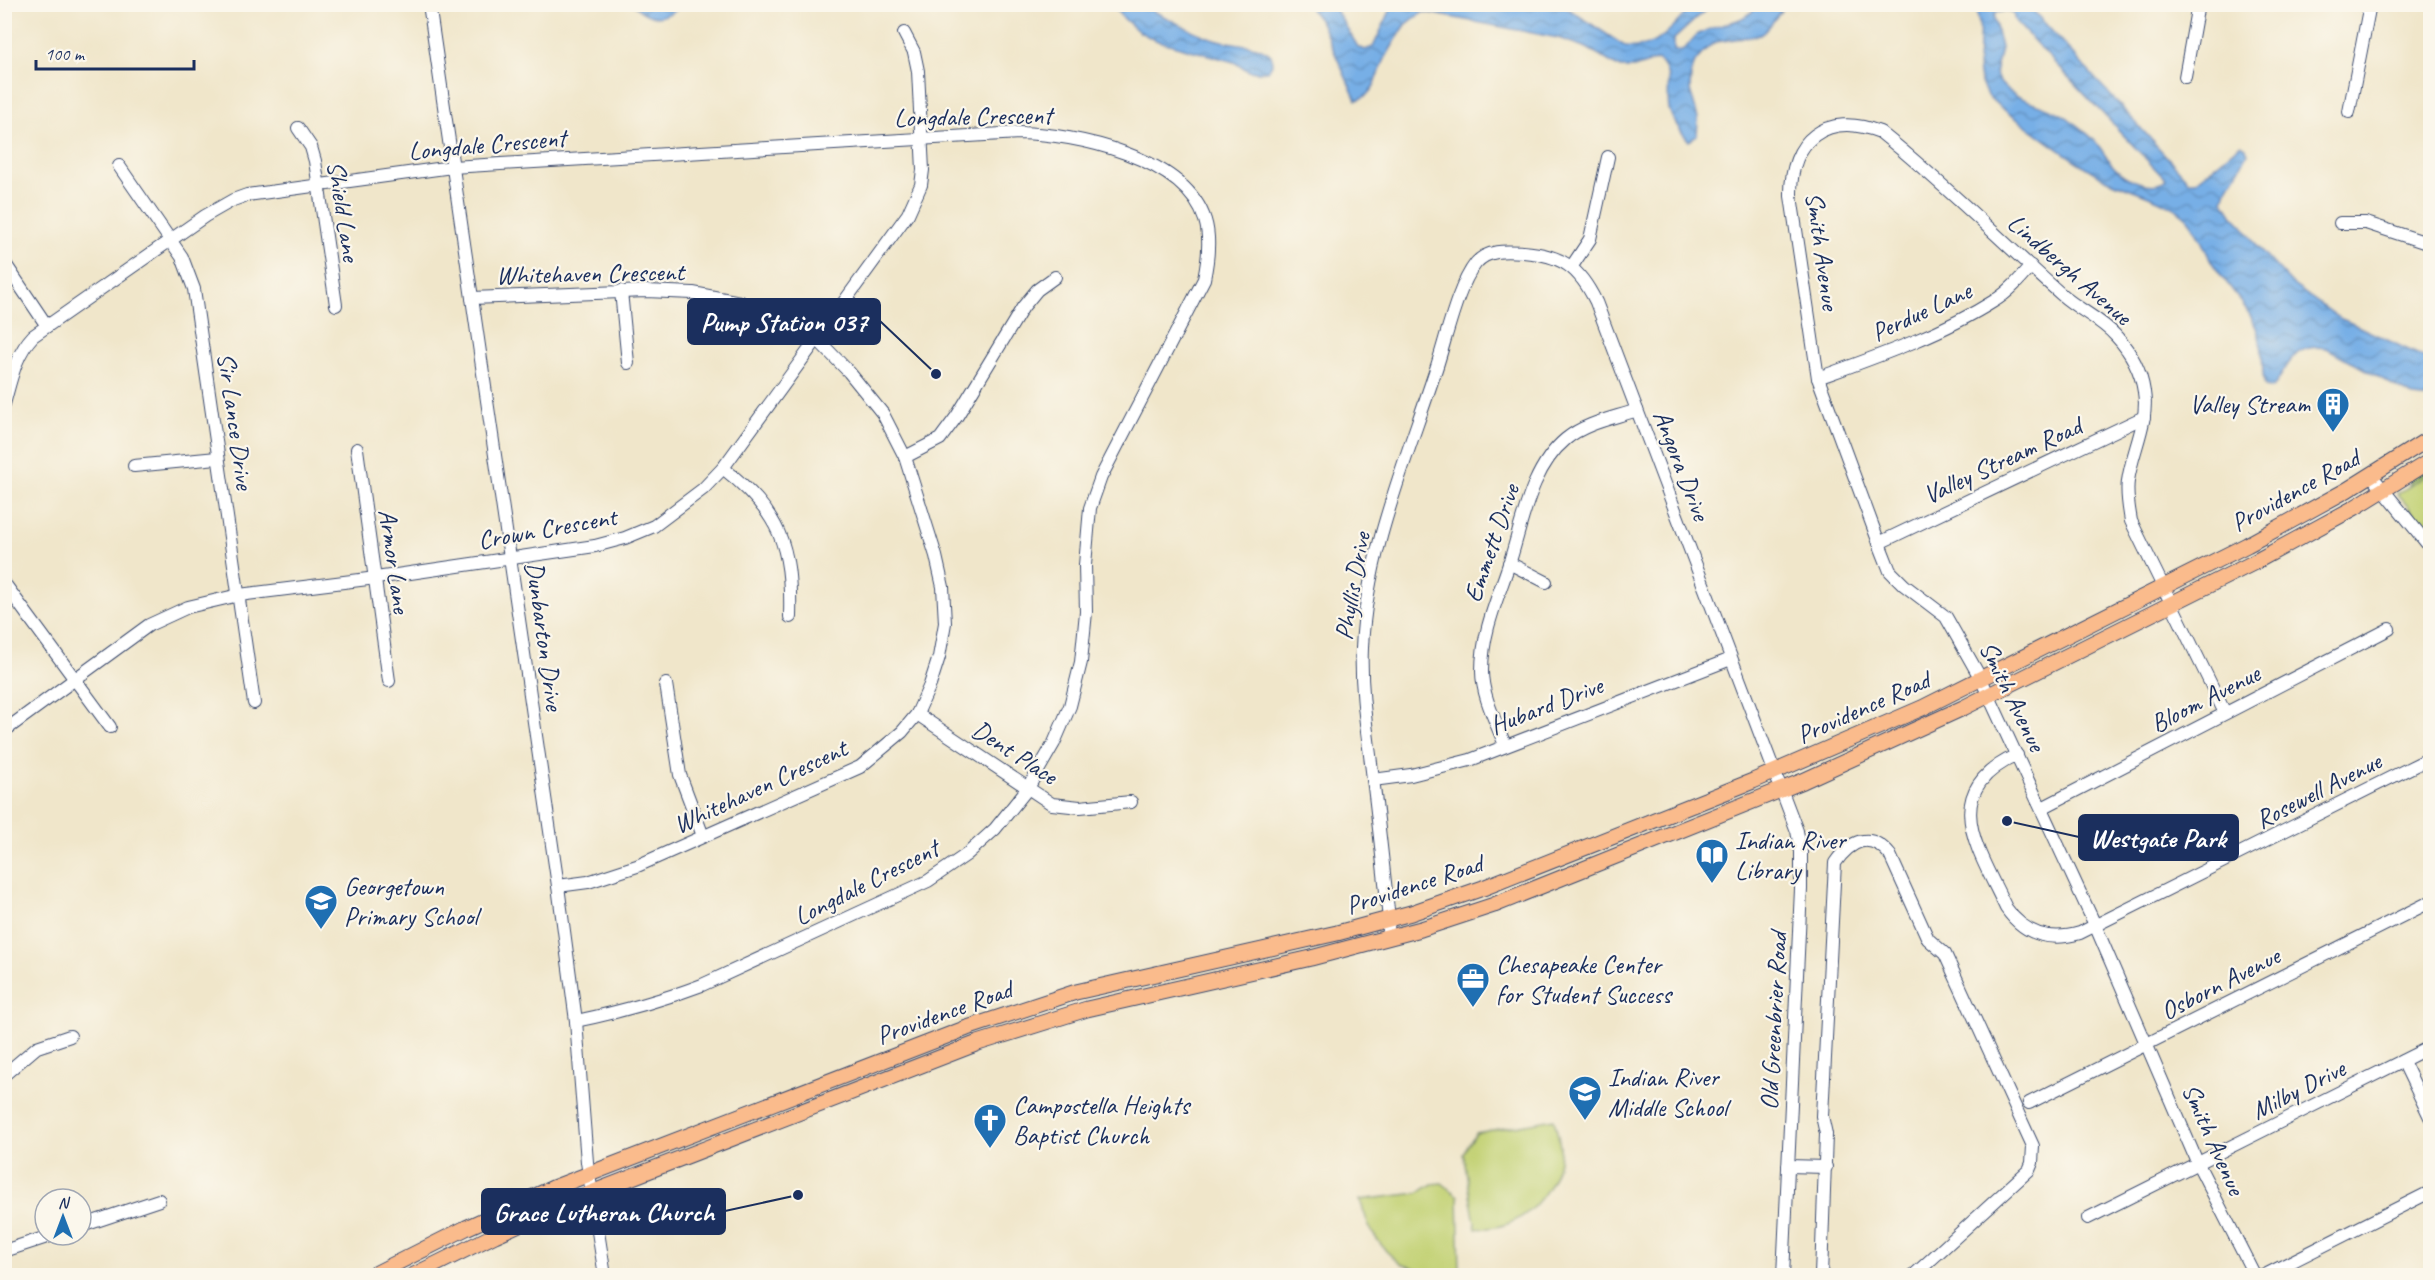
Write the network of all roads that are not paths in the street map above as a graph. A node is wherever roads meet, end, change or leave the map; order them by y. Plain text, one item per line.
1 (429, 4) edge
2 (2198, 4) edge
3 (2370, 4) edge
4 (904, 33) dead end
5 (2185, 77) dead end
6 (2349, 112) dead end
7 (298, 128) dead end
8 (921, 138) junction
9 (1811, 138) joint
10 (1608, 157) dead end
11 (119, 166) dead end
12 (452, 166) junction
13 (318, 184) junction
14 (2340, 223) dead end
15 (169, 240) junction
16 (2430, 244) edge
17 (4, 262) edge
18 (1572, 266) junction
19 (2031, 266) junction
20 (1055, 277) dead end
21 (621, 291) junction
22 (472, 298) junction
23 (336, 305) dead end
24 (47, 326) junction
25 (817, 339) junction
26 (628, 363) dead end
27 (1818, 378) junction
28 (4, 404) edge
29 (1637, 410) junction
30 (2144, 417) junction
31 (2430, 438) edge
32 (357, 449) dead end
33 (905, 457) junction
34 (217, 458) junction
35 (2430, 460) edge
36 (134, 466) dead end
37 (723, 468) junction
38 (2371, 476) junction
39 (2384, 490) junction
40 (1879, 543) junction
41 (2430, 547) edge
42 (511, 558) junction
43 (1509, 563) junction
44 (376, 578) junction
45 (1546, 582) dead end
46 (4, 583) edge
47 (2164, 586) junction
48 (239, 595) junction
49 (2172, 604) junction
50 (790, 617) dead end
51 (2389, 629) dead end
52 (1731, 658) junction
53 (1981, 679) junction
54 (74, 681) junction
55 (389, 681) dead end
56 (666, 684) dead end
57 (1989, 695) junction
58 (254, 703) dead end
59 (2224, 713) junction
60 (917, 714) junction
61 (110, 727) dead end
62 (4, 732) edge
63 (1505, 745) junction
64 (2017, 755) junction
65 (2430, 758) edge
66 (1776, 772) junction
67 (1373, 780) junction
68 (1028, 788) junction
69 (1783, 789) junction
70 (1131, 802) dead end
71 (2042, 808) junction
72 (703, 836) junction
73 (558, 886) junction
74 (2430, 902) edge
75 (1389, 919) junction
76 (2096, 925) junction
77 (1387, 939) junction
78 (576, 1021) junction
79 (70, 1036) dead end
80 (2148, 1045) junction
81 (2430, 1047) edge
82 (2403, 1061) junction
83 (4, 1075) edge
84 (2029, 1103) dead end
85 (2430, 1118) edge
86 (2198, 1164) junction
87 (1788, 1166) junction
88 (1826, 1167) junction
89 (589, 1174) junction
90 (2430, 1192) edge
91 (592, 1193) junction
92 (159, 1200) dead end
93 (2088, 1218) dead end
94 (93, 1222) edge
95 (33, 1242) edge
96 (4, 1251) edge
97 (371, 1275) edge
98 (412, 1275) edge
99 (605, 1275) edge
100 (1783, 1275) edge
101 (1821, 1275) edge
102 (1913, 1275) edge
103 (2255, 1275) edge
104 (2263, 1275) edge

1 - 12 street, Dunbarton Drive
2 - 5 street
3 - 6 street
4 - 8 street, Crown Crescent
7 - 13 street, Shield Lane
8 - 12 street, Longdale Crescent
8 - 25 street, Crown Crescent
8 - 68 street, Longdale Crescent
9 - 19 street, Lindbergh Avenue
9 - 27 street, Smith Avenue
10 - 18 street
11 - 15 street, Sir Lance Drive
12 - 13 street, Longdale Crescent
12 - 22 street, Dunbarton Drive
13 - 15 street, Longdale Crescent
13 - 23 street, Shield Lane
14 - 16 street
15 - 24 street, Longdale Crescent
15 - 34 street, Sir Lance Drive
17 - 24 street
18 - 29 street, Angora Drive
18 - 67 street, Phyllis Drive
19 - 27 street, Perdue Lane
19 - 30 street, Lindbergh Avenue
20 - 33 street
21 - 22 street, Whitehaven Crescent
21 - 25 street, Whitehaven Crescent
21 - 26 street
22 - 42 street, Dunbarton Drive
24 - 28 street, Longdale Crescent
25 - 33 street, Whitehaven Crescent
25 - 37 street, Crown Crescent
27 - 40 street, Smith Avenue
29 - 43 street, Emmett Drive
29 - 52 street, Angora Drive
30 - 40 street, Valley Stream Road
30 - 47 street, Lindbergh Avenue
31 - 38 main road, Providence Road
32 - 44 street, Armor Lane
33 - 60 street, Whitehaven Crescent
34 - 36 street
34 - 48 street, Sir Lance Drive
35 - 39 main road, Providence Road
37 - 42 street, Crown Crescent
37 - 50 street
38 - 39 street
38 - 47 main road, Providence Road
39 - 41 street
39 - 49 main road, Providence Road
40 - 53 street, Smith Avenue
42 - 44 street, Crown Crescent
42 - 73 street, Dunbarton Drive
43 - 45 street
43 - 63 street, Emmett Drive
44 - 48 street, Crown Crescent
44 - 55 street, Armor Lane
46 - 54 street
47 - 49 street, Lindbergh Avenue
47 - 53 main road, Providence Road
48 - 54 street, Crown Crescent
48 - 58 street, Sir Lance Drive
49 - 57 main road, Providence Road
49 - 59 street, Lindbergh Avenue
51 - 59 street, Bloom Avenue
52 - 63 street, Hubard Drive
52 - 66 street, Angora Drive
53 - 57 street, Smith Avenue
53 - 66 main road, Providence Road
54 - 61 street
54 - 62 street, Crown Crescent
56 - 72 street
57 - 64 street, Smith Avenue
57 - 69 main road, Providence Road
59 - 71 street, Bloom Avenue
60 - 68 street, Dent Place
60 - 72 street, Whitehaven Crescent
63 - 67 street, Hubard Drive
64 - 71 street, Smith Avenue
64 - 76 street, Rosewell Avenue
65 - 76 street, Rosewell Avenue
66 - 69 street, Old Greenbrier Road
66 - 75 main road, Providence Road
67 - 75 street, Phyllis Drive
68 - 70 street, Dent Place
68 - 78 street, Longdale Crescent
69 - 77 main road, Providence Road
69 - 87 street, Old Greenbrier Road
71 - 76 street, Smith Avenue
72 - 73 street, Whitehaven Crescent
73 - 78 street, Dunbarton Drive
74 - 80 street, Osborn Avenue
75 - 77 street, Phyllis Drive
75 - 89 main road, Providence Road
76 - 80 street, Smith Avenue
77 - 91 main road, Providence Road
78 - 89 street, Dunbarton Drive
79 - 83 street
80 - 84 street, Osborn Avenue
80 - 86 street, Smith Avenue
81 - 82 street, Milby Drive
82 - 85 street
82 - 86 street, Milby Drive
86 - 93 street, Milby Drive
86 - 103 street, Smith Avenue
87 - 88 street
87 - 100 street, Old Greenbrier Road
88 - 101 street
88 - 102 street
89 - 91 street, Dunbarton Drive
89 - 97 main road, Providence Road
90 - 104 street
91 - 98 main road, Providence Road
91 - 99 street, Dunbarton Drive
92 - 94 street
95 - 96 street

